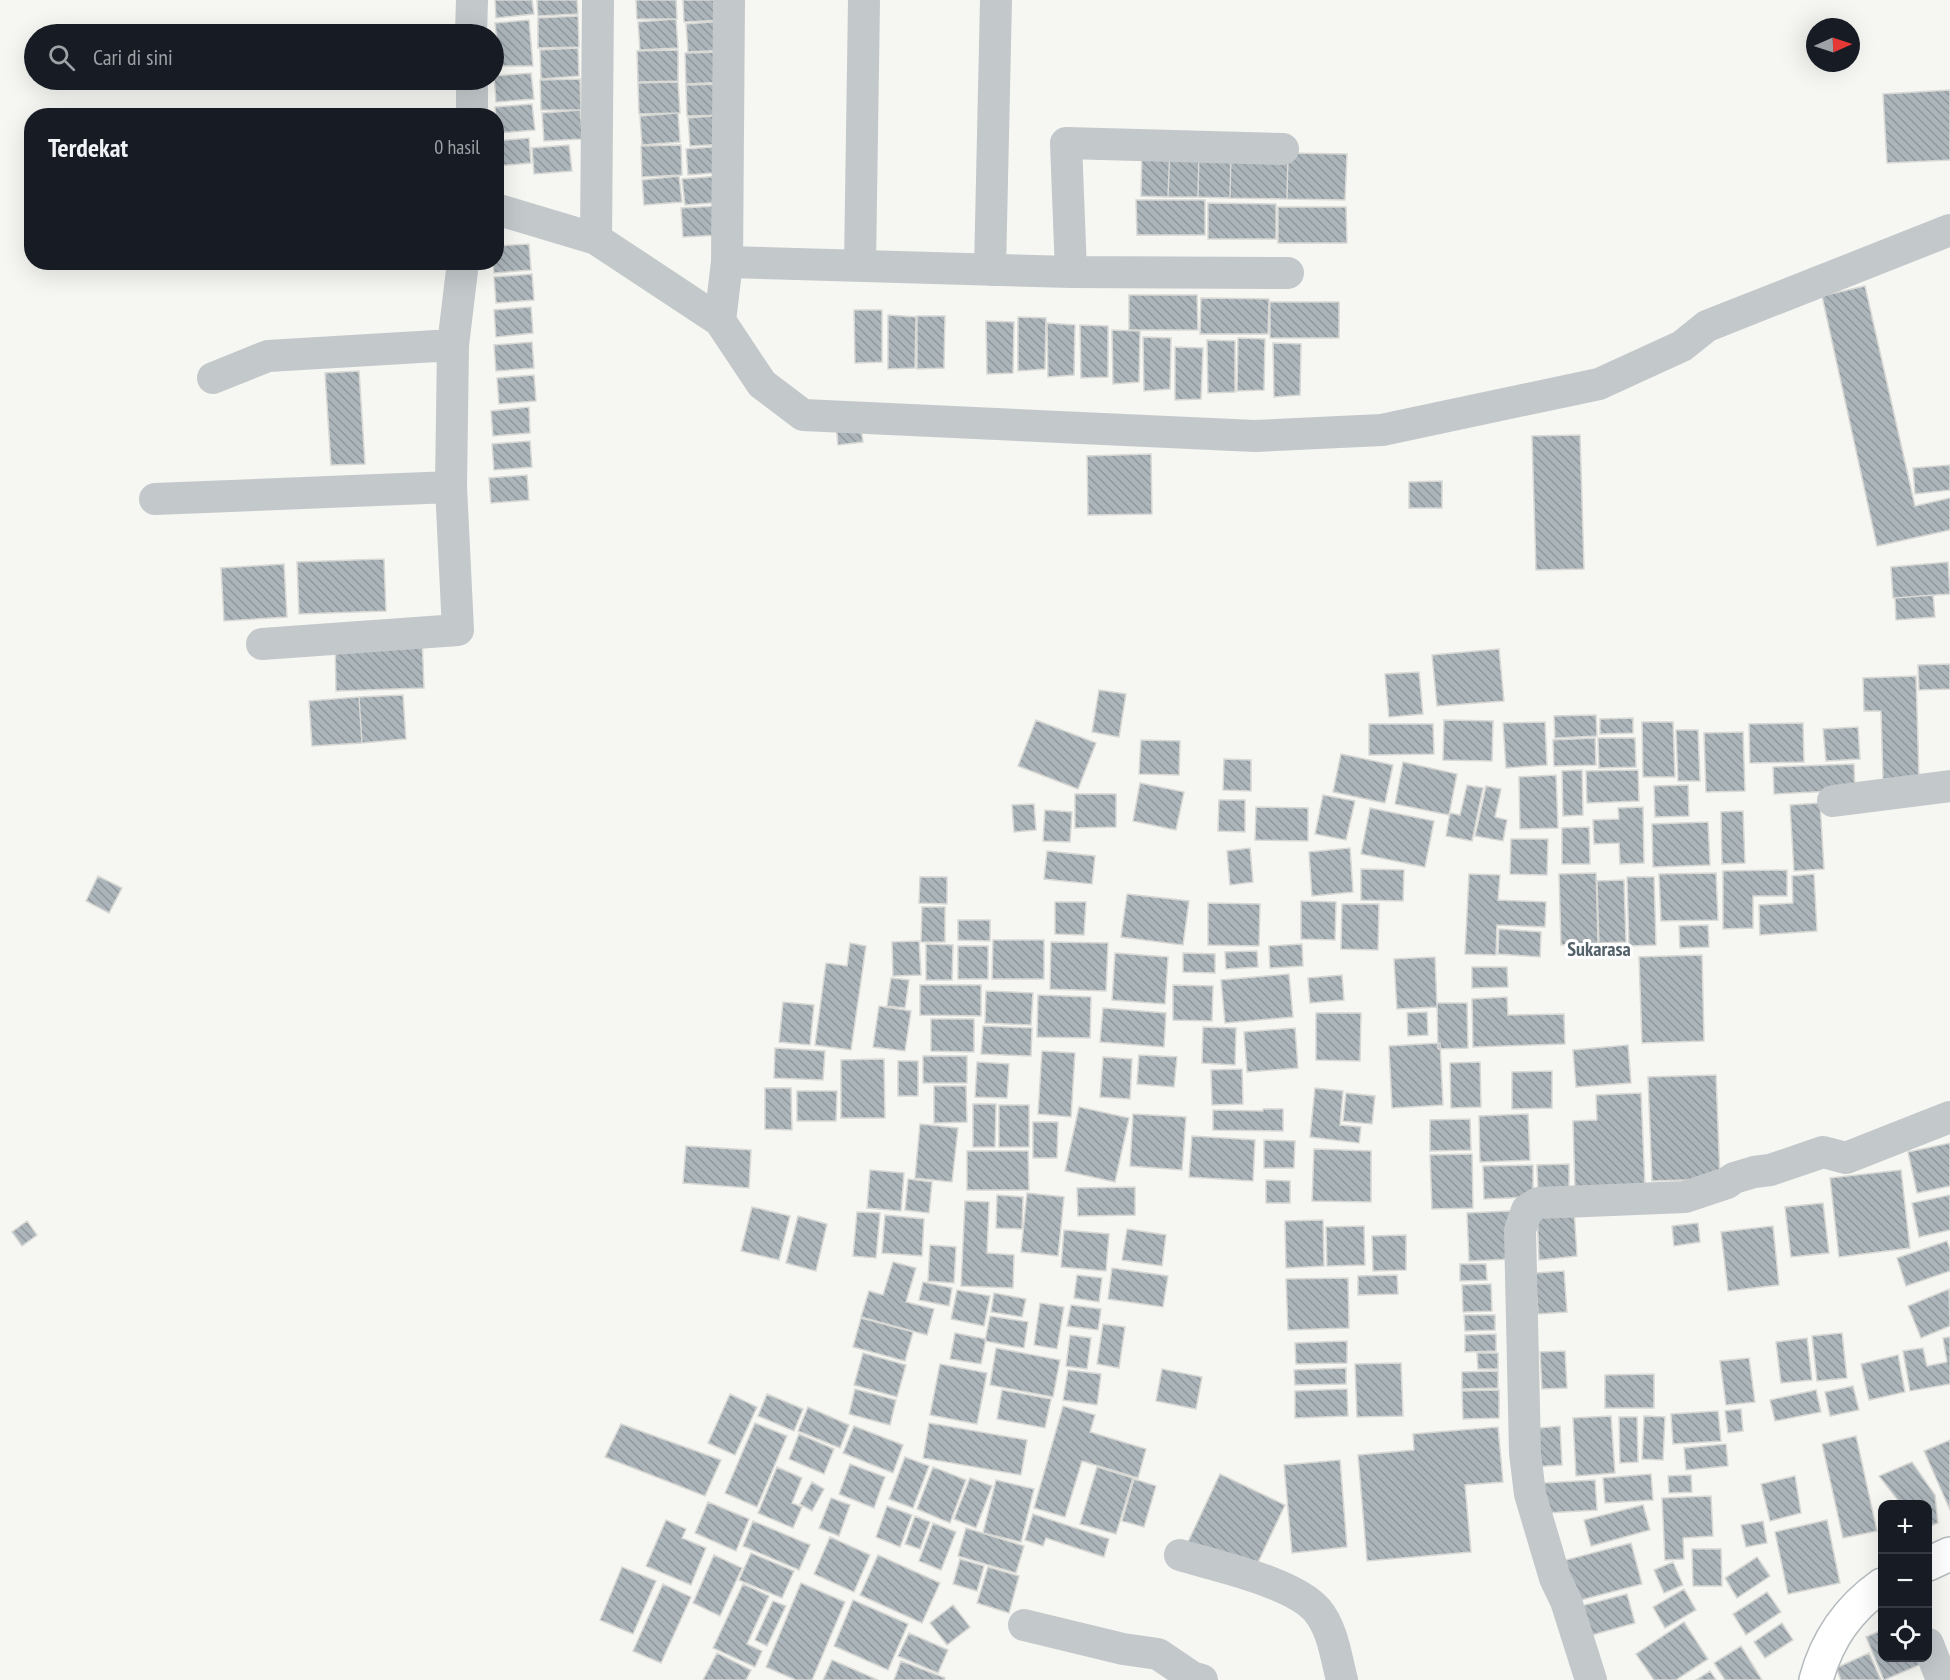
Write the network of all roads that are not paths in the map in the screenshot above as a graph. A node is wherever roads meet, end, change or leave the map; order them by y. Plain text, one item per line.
1 (472, 0) edge
2 (598, 0) edge
3 (729, 0) edge
4 (864, 0) edge
5 (996, 0) edge
6 (466, 24) edge
7 (472, 90) edge
8 (472, 108) edge
9 (1283, 149) dead end
10 (504, 211) edge
11 (1950, 230) edge
12 (596, 240) junction
13 (728, 262) junction
14 (860, 266) junction
15 (462, 270) edge
16 (990, 270) junction
17 (1071, 272) junction
18 (1288, 273) dead end
19 (720, 321) junction
20 (453, 345) junction
21 (213, 378) dead end
22 (451, 487) junction
23 (155, 499) dead end
24 (262, 644) dead end
25 (1950, 786) edge
26 (1833, 801) dead end
27 (1950, 1117) edge
28 (1950, 1554) edge
29 (1180, 1555) dead end
30 (1932, 1562) edge
31 (1878, 1588) edge
32 (1024, 1625) dead end
33 (1932, 1654) edge
34 (1202, 1680) edge
35 (1342, 1680) edge
36 (1592, 1680) edge
37 (1816, 1680) edge
38 (1942, 1680) edge

1 - 6 street
2 - 12 street
3 - 13 street
4 - 14 street
5 - 16 street
7 - 8 street
9 - 17 street
10 - 12 street
11 - 19 street
12 - 19 street
13 - 14 street
13 - 19 street
14 - 16 street
15 - 20 street
16 - 17 street
17 - 18 street
20 - 21 street
20 - 22 street
22 - 23 street
22 - 24 street
25 - 26 street
27 - 36 street
28 - 30 main road
29 - 35 street
31 - 37 main road
32 - 34 street
33 - 38 street

